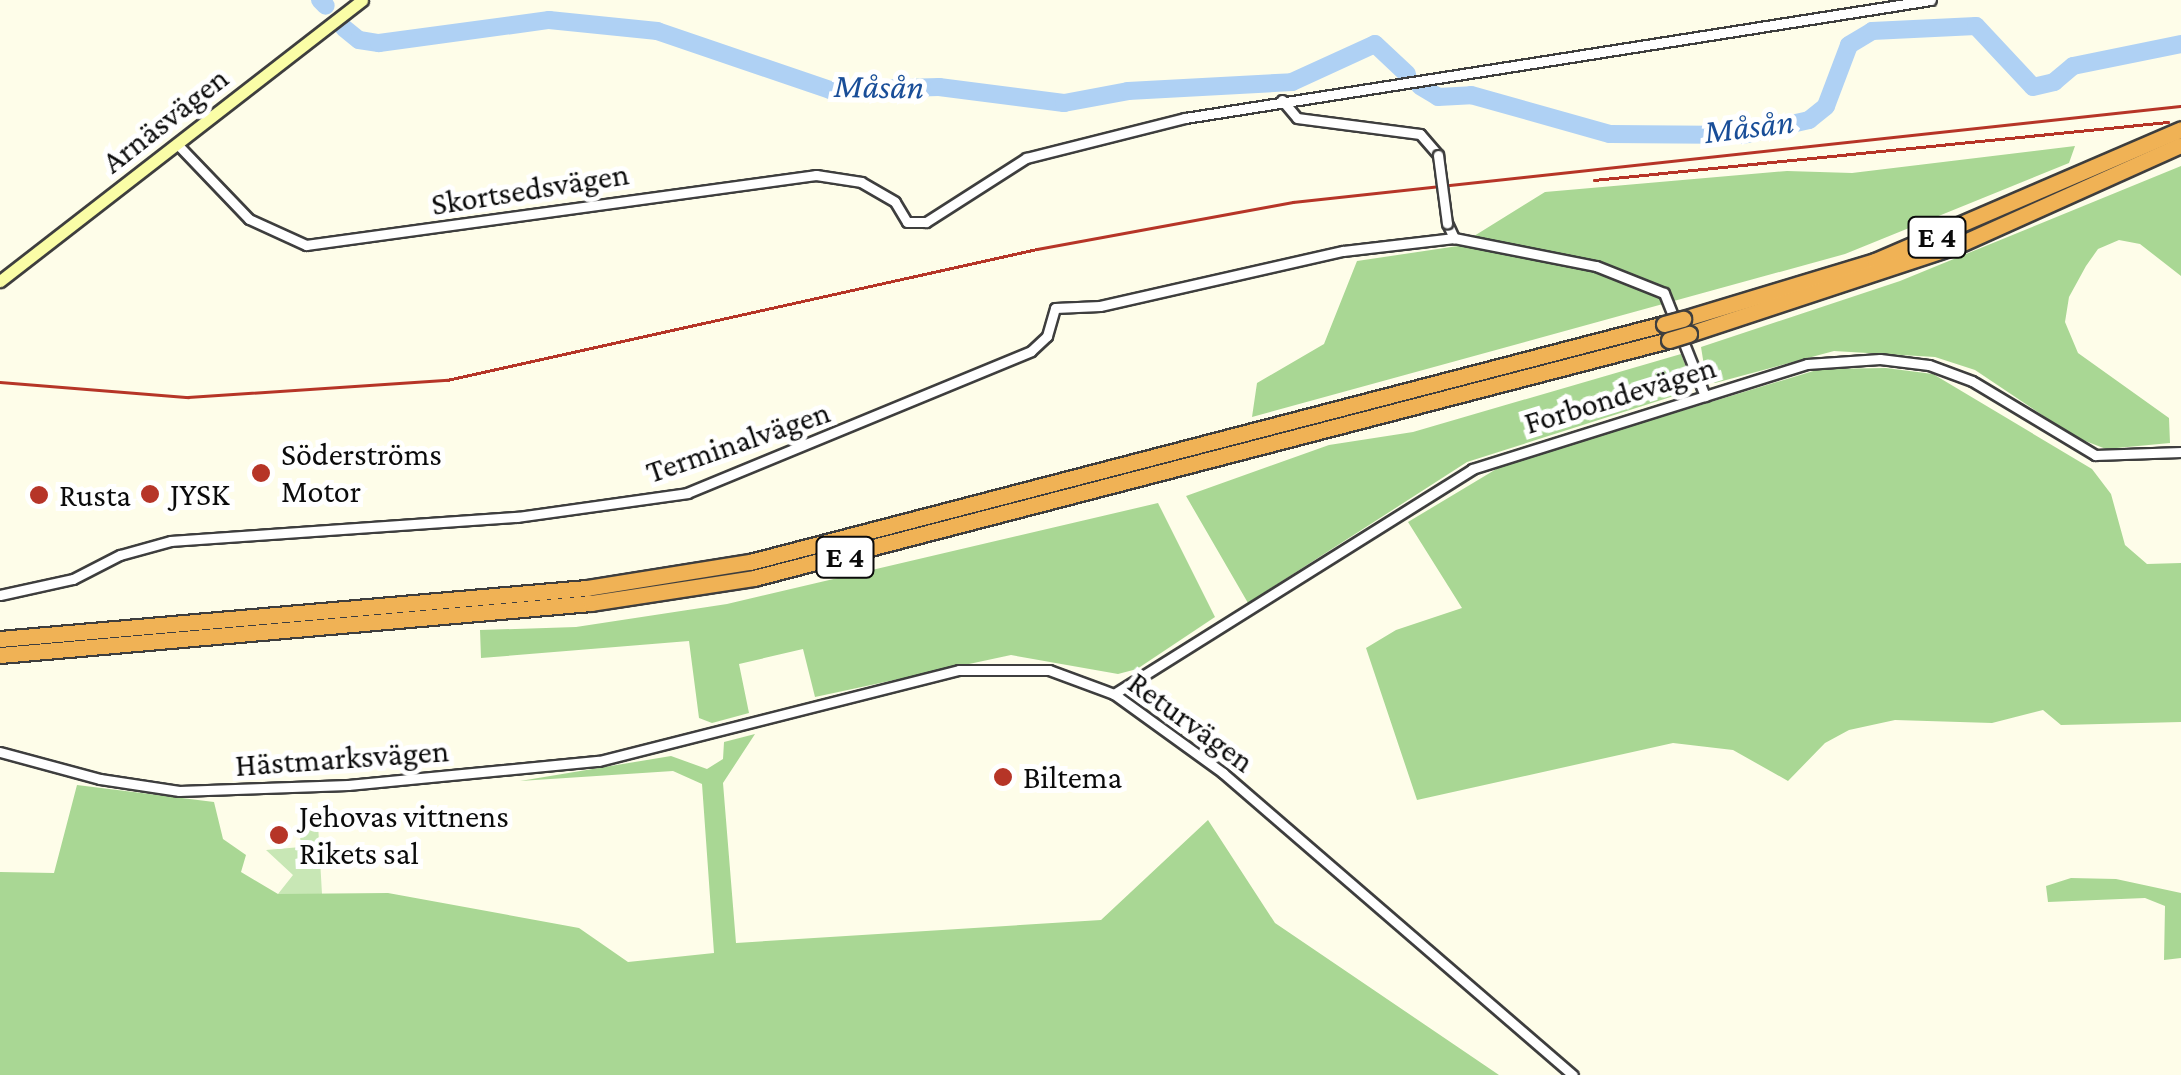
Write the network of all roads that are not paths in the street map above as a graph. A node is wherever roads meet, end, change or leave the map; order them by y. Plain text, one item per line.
1 (362, 0) edge
2 (1931, 0) edge
3 (1282, 100) junction
4 (2181, 129) edge
5 (2181, 145) edge
6 (179, 146) junction
7 (1454, 238) junction
8 (0, 281) edge
9 (1686, 326) junction
10 (1666, 332) junction
11 (1705, 396) junction
12 (2181, 452) edge
13 (0, 595) edge
14 (0, 639) edge
15 (0, 656) edge
16 (1114, 694) junction
17 (688, 739) joint
18 (0, 752) edge
19 (1573, 1075) edge

1 - 6 street, Arnäsvägen
2 - 3 street
3 - 6 street, Skortsedsvägen
3 - 7 street, bridge
4 - 9 highway, E 4
5 - 9 highway, E 4
6 - 8 street, Arnäsvägen
7 - 11 street
7 - 13 street, Terminalvägen
9 - 10 highway, E 4, bridge
10 - 14 highway, E 4
10 - 15 highway, E 4
11 - 12 street, Forbondevägen
11 - 16 street, Forbondevägen
16 - 17 street, Returvägen
16 - 19 street, Returvägen
17 - 18 street, Hästmarksvägen

